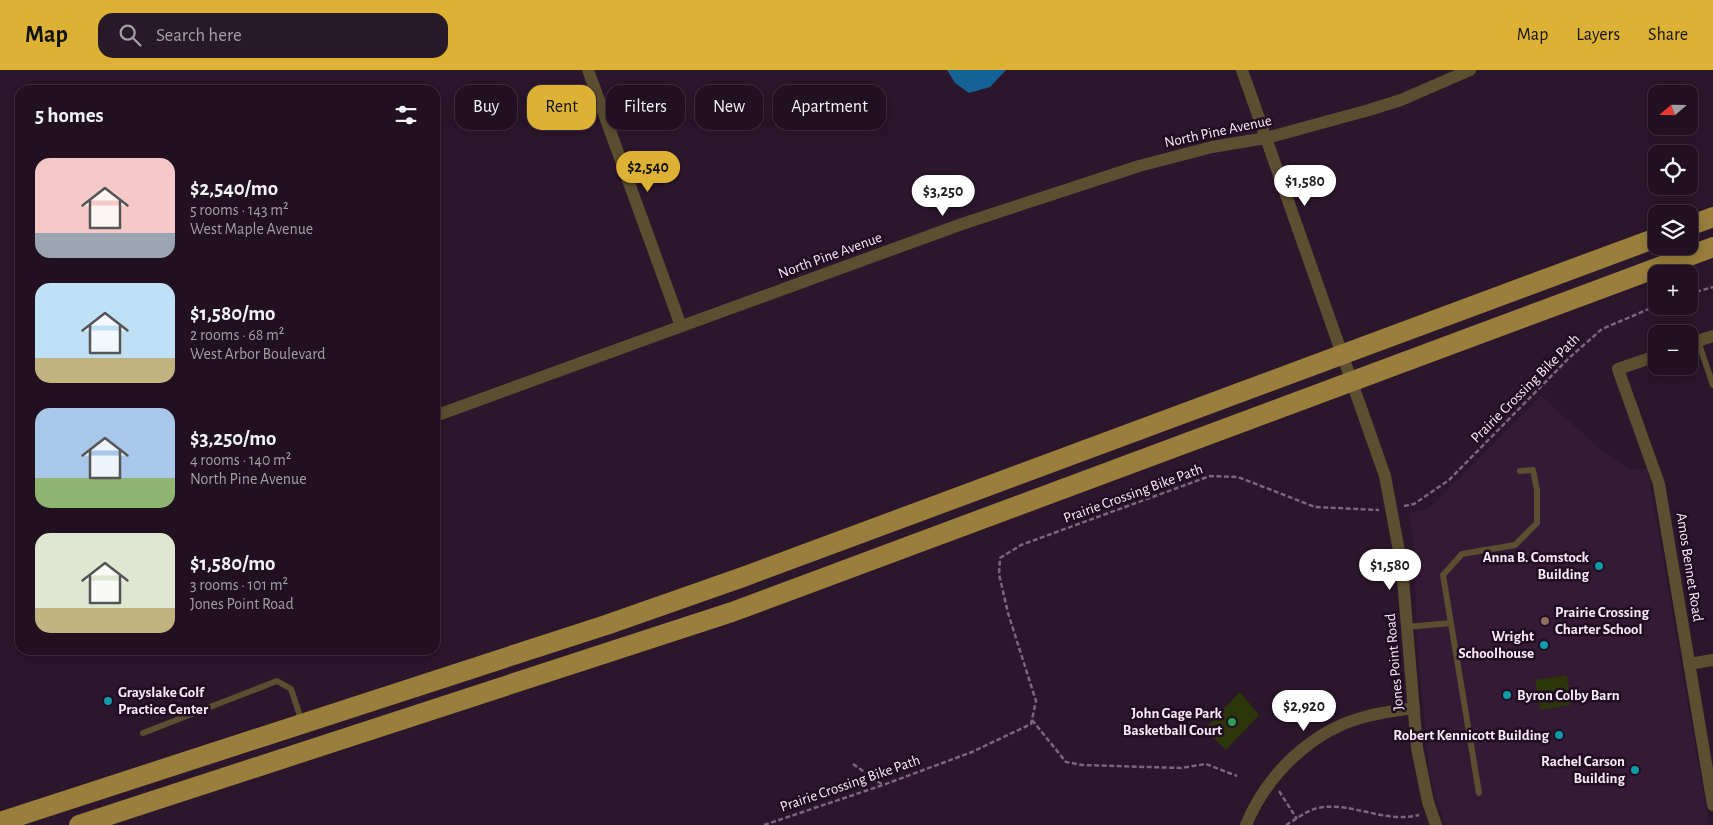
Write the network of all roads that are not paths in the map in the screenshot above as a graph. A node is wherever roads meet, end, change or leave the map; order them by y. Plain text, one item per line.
1 (588, 70) edge
2 (1242, 70) edge
3 (1470, 70) edge
4 (1266, 138) junction
5 (1713, 217) edge
6 (1698, 223) edge
7 (1648, 241) edge
8 (1713, 247) edge
9 (681, 326) junction
10 (1713, 336) edge
11 (1698, 341) edge
12 (1343, 352) junction
13 (1698, 354) edge
14 (1648, 359) edge
15 (1353, 380) junction
16 (1713, 385) edge
17 (440, 414) edge
18 (1520, 471) dead end
19 (1451, 624) junction
20 (1407, 627) junction
21 (1713, 660) edge
22 (1690, 664) junction
23 (1414, 708) junction
24 (302, 723) junction
25 (143, 733) dead end
26 (1479, 793) dead end
27 (1713, 805) edge
28 (0, 822) edge
29 (79, 825) edge
30 (1246, 825) edge
31 (1436, 825) edge

1 - 9 street
2 - 4 street, Jones Point Road
3 - 4 street, North Pine Avenue
4 - 9 street, North Pine Avenue
4 - 12 street, Jones Point Road
5 - 6 main road
7 - 12 main road
8 - 15 main road
9 - 17 street, North Pine Avenue
10 - 11 street
12 - 15 street, Jones Point Road
12 - 24 main road
13 - 16 lane
14 - 22 street, Amos Bennet Road
15 - 20 street, Jones Point Road
15 - 29 main road
18 - 19 lane
19 - 20 lane
19 - 26 lane
20 - 23 street, Jones Point Road
21 - 22 street
22 - 27 street, Amos Bennet Road
23 - 30 street
23 - 31 street, Jones Point Road
24 - 25 lane
24 - 28 main road

